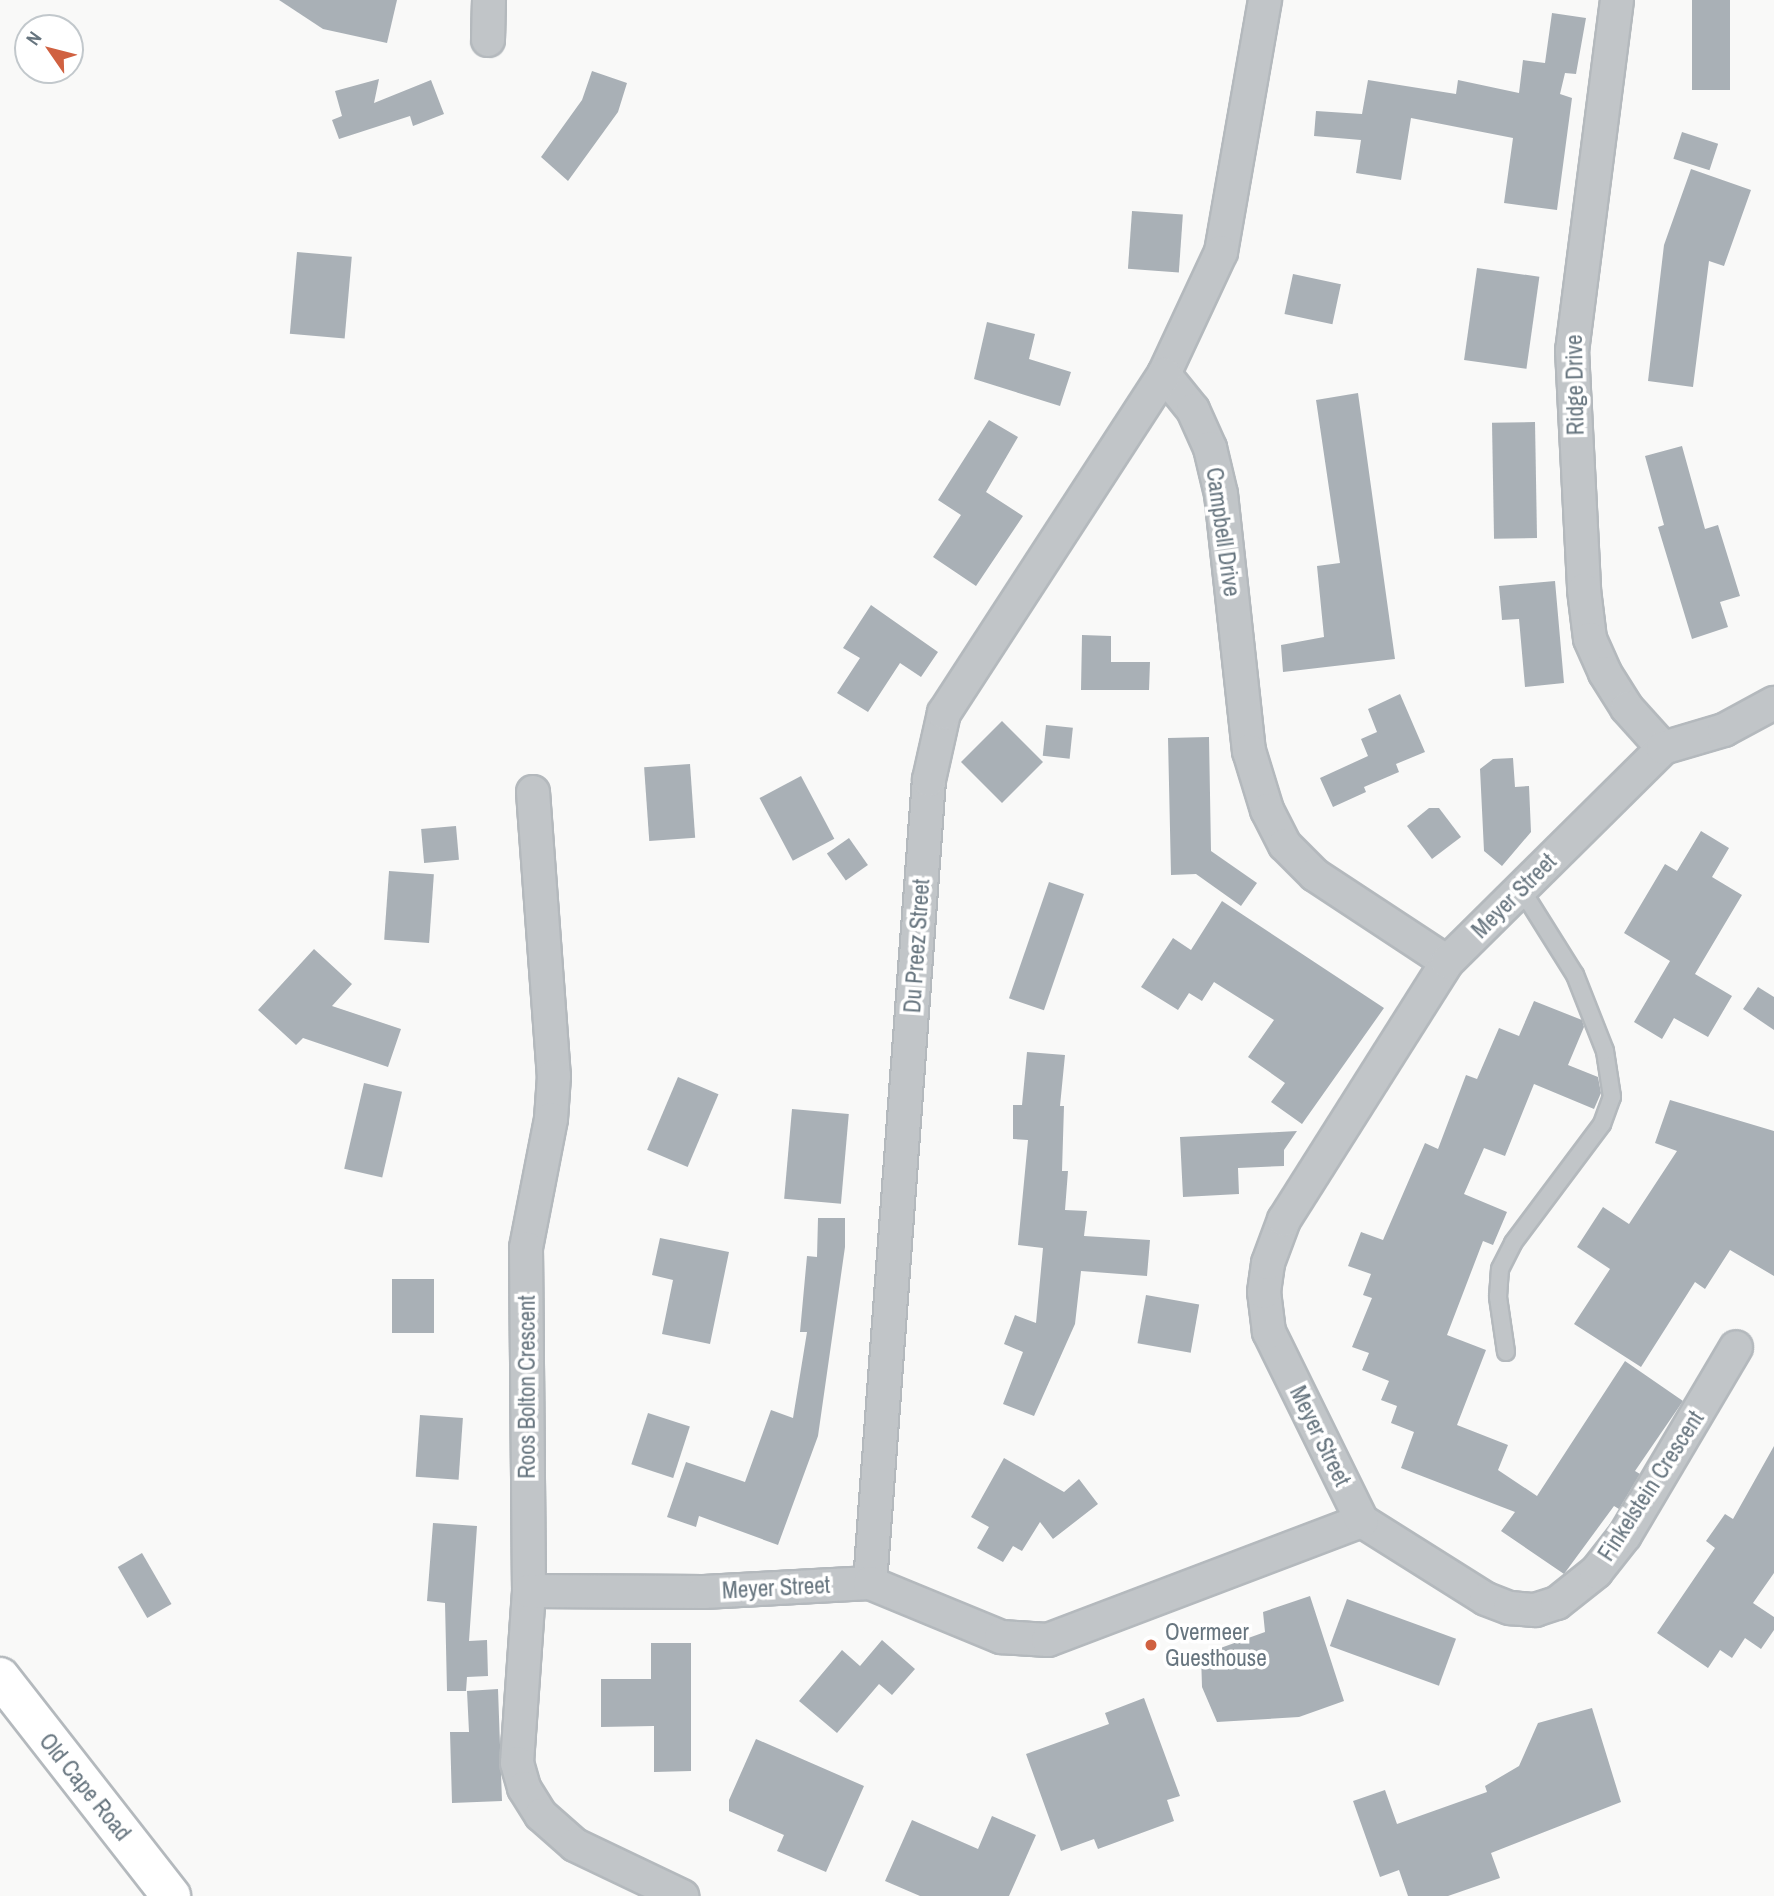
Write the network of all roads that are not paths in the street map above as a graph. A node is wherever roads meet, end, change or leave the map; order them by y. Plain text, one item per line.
1 (489, 0) edge
2 (1265, 0) edge
3 (1617, 0) edge
4 (488, 40) dead end
5 (1164, 374) junction
6 (1774, 703) edge
7 (1664, 748) junction
8 (533, 792) dead end
9 (1521, 889) junction
10 (1447, 962) junction
11 (1736, 1347) dead end
12 (1506, 1352) dead end
13 (1362, 1521) junction
14 (870, 1583) junction
15 (529, 1591) junction
16 (0, 1677) edge
17 (171, 1896) edge
18 (682, 1896) edge

1 - 4 street
2 - 5 street
3 - 7 street, Ridge Drive
5 - 10 street, Campbell Drive
5 - 14 street, Du Preez Street
6 - 7 street, Meyer Street
7 - 9 street, Meyer Street
8 - 15 street, Roos Bolton Crescent
9 - 10 street, Meyer Street
9 - 12 lane
10 - 13 street, Meyer Street
11 - 13 street, Finkelstein Crescent
13 - 14 street, Meyer Street
14 - 15 street, Meyer Street
15 - 18 street, Roos Bolton Crescent
16 - 17 street, Old Cape Road

